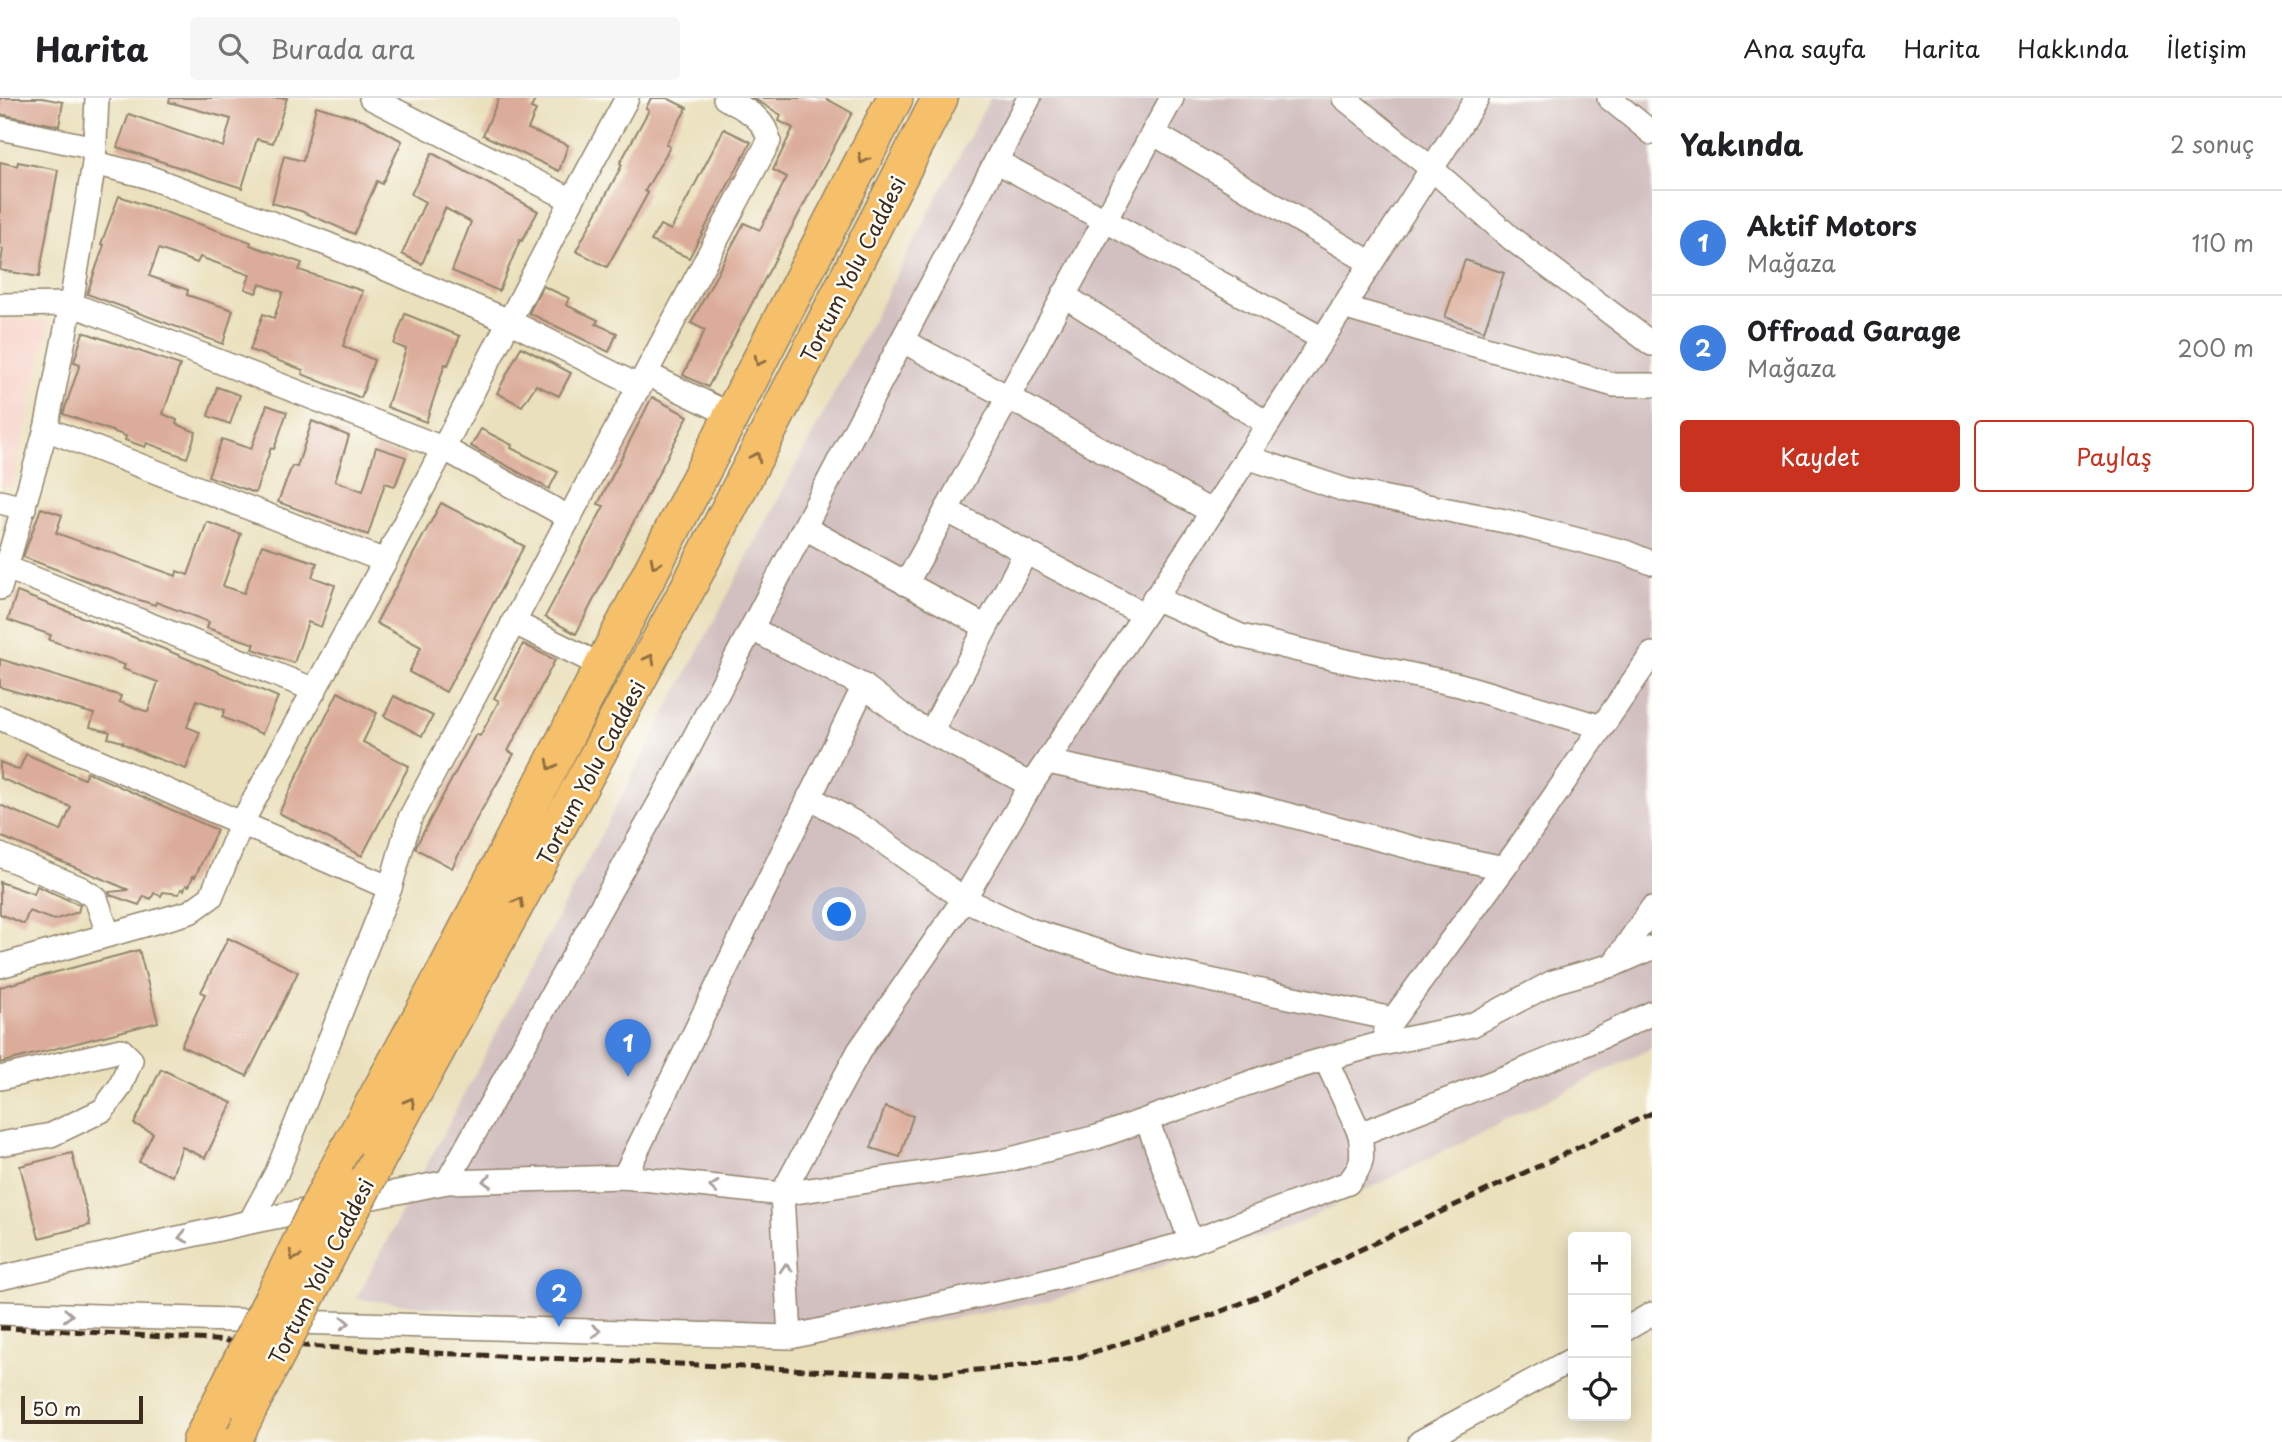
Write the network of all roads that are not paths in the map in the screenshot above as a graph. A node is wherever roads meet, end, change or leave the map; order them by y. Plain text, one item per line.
1 (97, 98) edge
2 (627, 98) edge
3 (725, 98) edge
4 (940, 98) edge
5 (1029, 98) edge
6 (1172, 98) edge
7 (1344, 98) edge
8 (1477, 98) edge
9 (1609, 98) edge
10 (376, 99) edge
11 (884, 102) edge
12 (0, 128) edge
13 (1153, 133) junction
14 (1652, 134) edge
15 (94, 155) junction
16 (996, 161) junction
17 (1432, 169) junction
18 (572, 200) junction
19 (1105, 220) junction
20 (1371, 263) junction
21 (1063, 295) junction
22 (71, 304) junction
23 (0, 305) edge
24 (1343, 307) junction
25 (509, 321) junction
26 (1323, 339) junction
27 (902, 341) junction
28 (1652, 344) edge
29 (643, 381) junction
30 (1652, 384) edge
31 (1007, 397) junction
32 (731, 415) junction
33 (1268, 424) junction
34 (46, 429) junction
35 (444, 449) junction
36 (1247, 457) junction
37 (0, 502) edge
38 (24, 508) junction
39 (946, 510) junction
40 (1212, 512) junction
41 (570, 518) junction
42 (805, 528) junction
43 (1026, 552) junction
44 (385, 561) junction
45 (1652, 563) edge
46 (4, 578) edge
47 (906, 584) junction
48 (1148, 606) junction
49 (513, 622) junction
50 (986, 627) junction
51 (752, 629) junction
52 (1652, 654) edge
53 (602, 666) junction
54 (864, 686) junction
55 (315, 690) junction
56 (0, 718) edge
57 (1602, 727) junction
58 (931, 732) junction
59 (1048, 762) junction
60 (1031, 785) junction
61 (809, 797) junction
62 (242, 822) junction
63 (0, 855) edge
64 (1504, 868) junction
65 (390, 888) junction
66 (964, 899) junction
67 (1652, 908) edge
68 (108, 934) junction
69 (1652, 948) edge
70 (1613, 965) junction
71 (0, 966) edge
72 (1652, 1013) edge
73 (1392, 1019) junction
74 (1372, 1046) junction
75 (1326, 1060) junction
76 (0, 1078) edge
77 (1147, 1120) junction
78 (1360, 1134) junction
79 (0, 1144) edge
80 (624, 1177) junction
81 (447, 1182) junction
82 (782, 1194) junction
83 (250, 1222) junction
84 (1191, 1242) junction
85 (0, 1278) edge
86 (0, 1313) edge
87 (1652, 1314) edge
88 (1631, 1326) edge
89 (790, 1336) junction
90 (1568, 1362) edge
91 (214, 1435) edge
92 (1420, 1442) edge

1 - 15 street
2 - 18 street
3 - 29 street
91 -> 4 highway, Tortum Yolu Caddesi, bridge
5 - 16 street
6 - 13 street
7 - 17 street
8 - 17 street
9 - 14 street
10 - 18 street
11 -> 32 highway, Tortum Yolu Caddesi
12 - 15 street
13 - 19 street
13 - 20 street
15 - 22 street
15 - 25 street
16 - 19 street
16 - 27 street
17 - 20 street
17 - 28 street
18 - 25 street
19 - 21 street
19 - 26 street
20 - 24 street
21 - 31 street
21 - 33 street
22 - 23 street
22 - 34 street
22 - 35 street
24 - 26 street
24 - 30 street
25 - 29 street
25 - 35 street
26 - 33 street
27 - 31 street
27 - 42 street
29 - 32 street
29 - 41 street
31 - 39 street
31 - 40 street
32 -> 53 highway, Tortum Yolu Caddesi
33 - 36 street
34 - 38 street
34 - 44 street
35 - 41 street
35 - 44 street
36 - 40 street
36 - 45 street
37 - 38 street
38 - 46 street
39 - 43 street
39 - 47 street
40 - 48 street
41 - 49 street
42 - 47 street
42 - 51 street
43 - 48 street
43 - 50 street
44 - 55 street
46 - 55 street
47 - 50 street
48 - 57 street
48 - 59 street
49 - 53 street
49 - 65 street
50 - 58 street
51 - 54 street
51 - 81 street
52 - 57 street
53 -> 91 highway, Tortum Yolu Caddesi, bridge
54 - 58 street
54 - 61 street
55 - 62 street
56 - 62 street
57 - 64 street
58 - 60 street
59 - 60 street
59 - 64 street
60 - 66 street
61 - 66 street
61 - 80 street
62 - 65 street
62 - 68 street
63 - 68 street
64 - 73 street
65 - 83 street
66 - 73 street
66 - 82 street
67 - 70 street
68 - 71 street
69 - 70 street
70 - 74 street
72 - 78 street
73 - 74 street
74 - 75 street
75 - 77 street
75 - 78 street
76 - 79 street
77 - 82 street
77 - 84 street
78 - 84 street
80 -> 81 street
82 -> 80 street
81 - 83 street
89 -> 82 street
83 -> 85 street
84 - 89 street
86 -> 89 street
87 - 88 street
90 - 92 street

